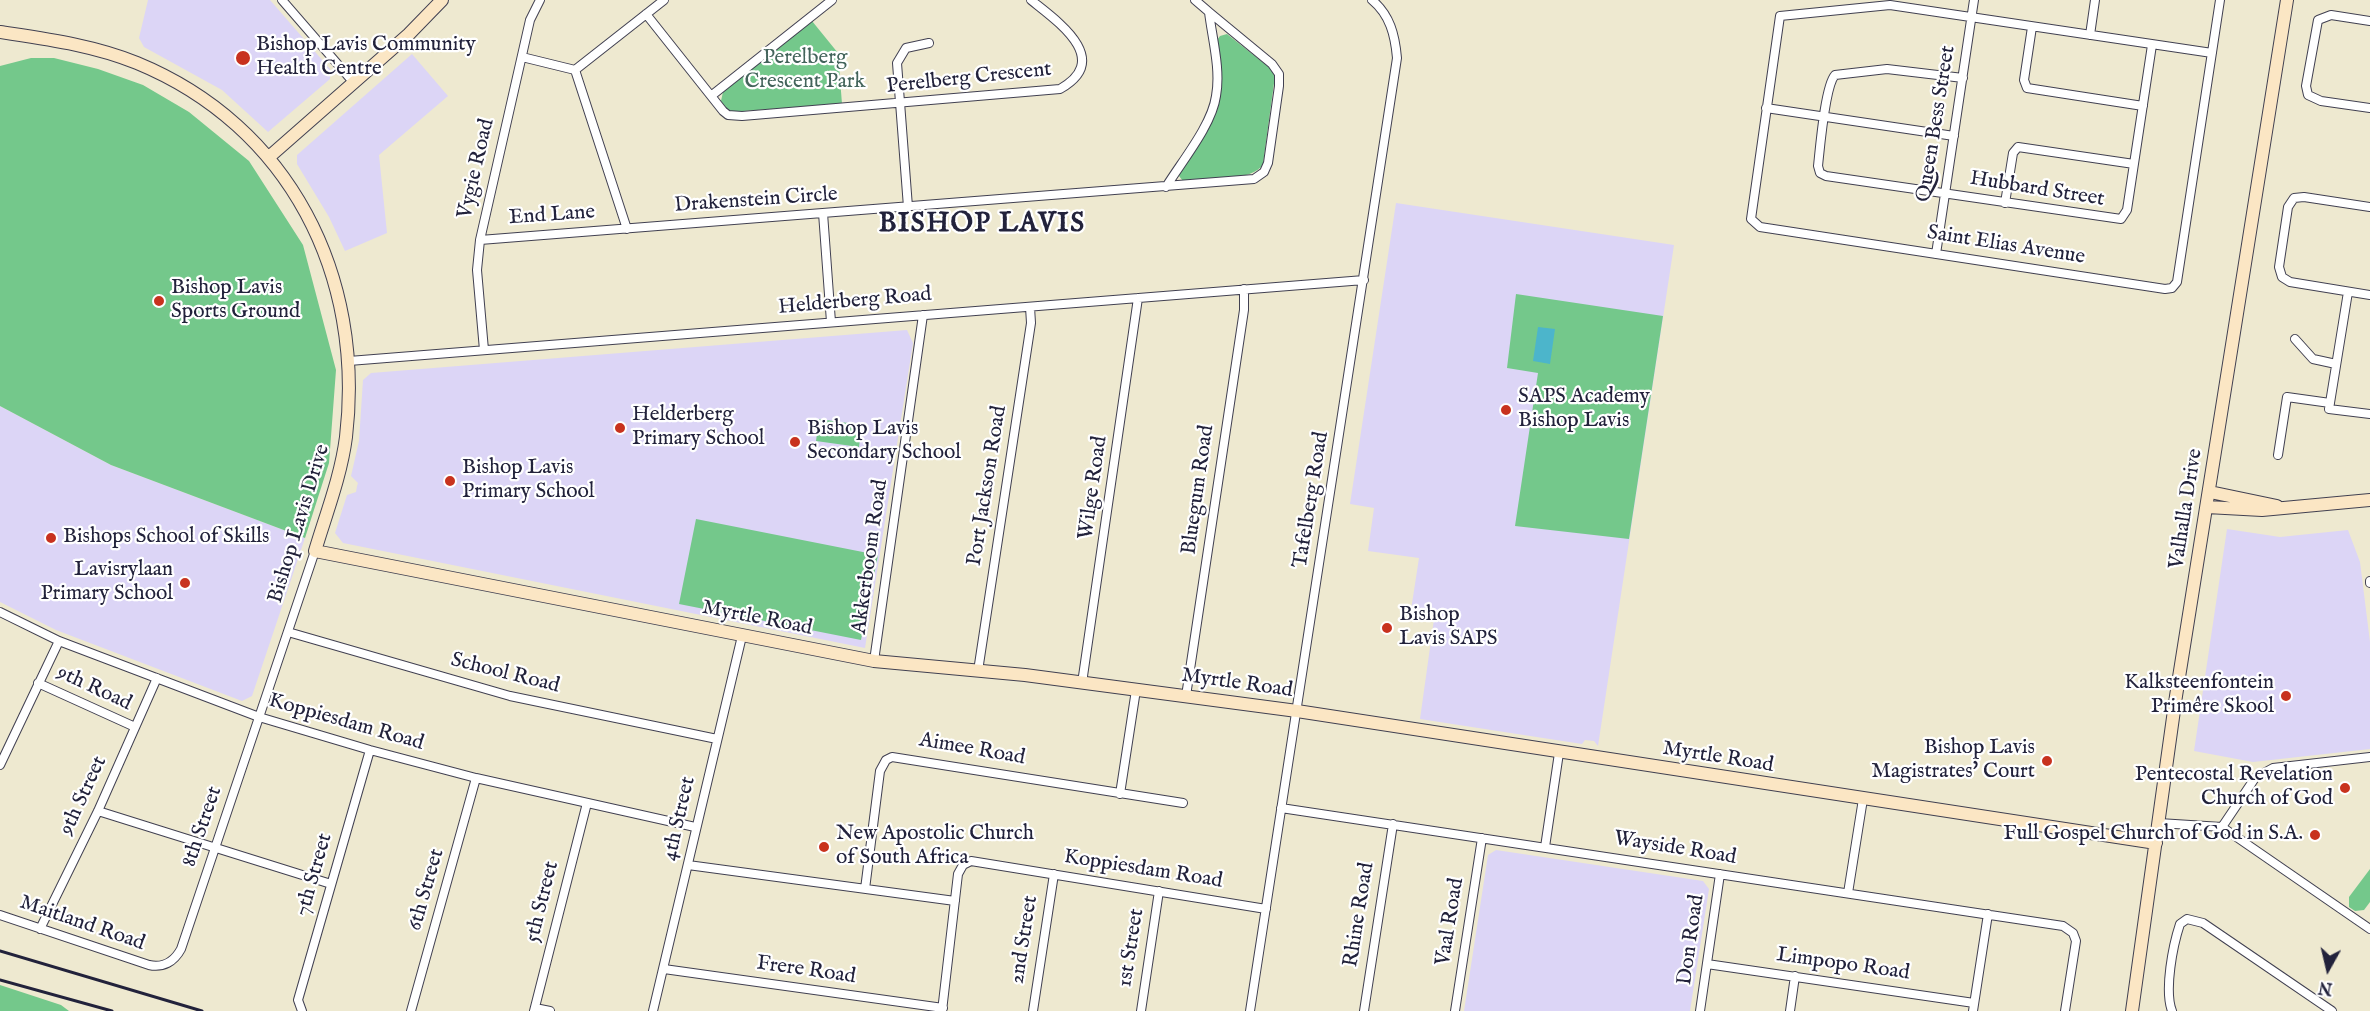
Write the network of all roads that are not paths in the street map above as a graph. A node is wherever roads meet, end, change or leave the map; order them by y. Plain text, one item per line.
1 (282, 0) edge
2 (442, 0) edge
3 (540, 0) edge
4 (664, 0) edge
5 (832, 0) edge
6 (1031, 0) edge
7 (1195, 0) edge
8 (1372, 0) edge
9 (1974, 0) edge
10 (2095, 0) edge
11 (2220, 0) edge
12 (2285, 0) edge
13 (1209, 12) junction
14 (646, 14) junction
15 (1972, 18) junction
16 (2370, 21) edge
17 (2032, 27) junction
18 (0, 32) edge
19 (2090, 35) junction
20 (929, 44) dead end
21 (2152, 45) junction
22 (2212, 53) junction
23 (522, 57) junction
24 (575, 70) junction
25 (1963, 78) junction
26 (354, 83) junction
27 (711, 96) junction
28 (901, 104) junction
29 (2143, 106) junction
30 (1766, 108) junction
31 (2370, 108) edge
32 (1825, 117) junction
33 (1954, 136) junction
34 (269, 158) junction
35 (2134, 164) junction
36 (1166, 187) junction
37 (1945, 194) junction
38 (2005, 203) junction
39 (909, 207) junction
40 (2370, 207) edge
41 (823, 213) junction
42 (627, 229) junction
43 (480, 240) junction
44 (1936, 254) junction
45 (1364, 280) junction
46 (1244, 289) junction
47 (2348, 292) junction
48 (2370, 295) edge
49 (1138, 298) junction
50 (1030, 307) junction
51 (923, 315) junction
52 (831, 322) junction
53 (2295, 339) dead end
54 (484, 350) junction
55 (349, 361) junction
56 (2336, 364) junction
57 (2330, 403) junction
58 (2370, 412) edge
59 (2278, 454) dead end
60 (2210, 492) junction
61 (2370, 500) edge
62 (2207, 507) junction
63 (2289, 509) junction
64 (315, 551) junction
65 (0, 612) edge
66 (288, 632) junction
67 (742, 636) junction
68 (59, 641) junction
69 (874, 662) junction
70 (978, 671) junction
71 (157, 678) junction
72 (38, 683) junction
73 (1082, 683) junction
74 (1136, 690) junction
75 (1186, 696) junction
76 (1297, 711) junction
77 (259, 717) junction
78 (135, 727) junction
79 (717, 739) junction
80 (370, 750) junction
81 (1559, 753) junction
82 (2370, 757) edge
83 (0, 765) edge
84 (476, 778) junction
85 (1120, 794) junction
86 (1863, 799) junction
87 (586, 803) junction
88 (1183, 803) dead end
89 (1281, 808) junction
90 (98, 810) junction
91 (2159, 823) junction
92 (1392, 824) junction
93 (695, 827) junction
94 (2222, 827) junction
95 (1482, 838) junction
96 (2156, 843) junction
97 (215, 847) junction
98 (1545, 847) junction
99 (688, 865) junction
100 (1054, 874) junction
101 (1720, 874) junction
102 (332, 884) junction
103 (865, 889) junction
104 (1159, 891) junction
105 (1848, 893) junction
106 (955, 901) junction
107 (1266, 909) junction
108 (1988, 914) junction
109 (0, 915) edge
110 (40, 929) junction
111 (2370, 929) edge
112 (180, 949) joint
113 (1707, 964) junction
114 (664, 969) junction
115 (1795, 976) junction
116 (1974, 1007) edge
117 (534, 1009) edge
118 (301, 1010) edge
119 (943, 1010) edge
120 (411, 1011) edge
121 (550, 1011) edge
122 (653, 1011) edge
123 (1033, 1011) edge
124 (1141, 1011) edge
125 (1250, 1011) edge
126 (1364, 1011) edge
127 (1455, 1011) edge
128 (1700, 1011) edge
129 (1790, 1011) edge
130 (2065, 1011) edge
131 (2132, 1011) edge
132 (2172, 1011) edge
133 (2332, 1011) edge

1 - 26 street
2 - 26 street
3 - 23 street, Vygie Road
4 - 14 street
5 - 27 street
6 - 28 street, Perelberg Crescent
7 - 13 street, Drakenstein Circle
8 - 45 street, Tafelberg Road
9 - 15 street, Queen Bess Street
10 - 19 street
11 - 22 street, Saint Elias Avenue
12 - 60 street, Valhalla Drive
13 - 36 street
13 - 36 street, Drakenstein Circle
14 - 24 street
14 - 27 street, Perelberg Crescent
15 - 17 street
15 - 25 street, Queen Bess Street
15 - 30 street, Saint Elias Avenue
16 - 31 street
17 - 19 street
17 - 29 street
18 - 34 street, Bishop Lavis Drive
19 - 21 street
20 - 28 street
21 - 22 street
21 - 29 street
22 - 44 street, Saint Elias Avenue
23 - 24 street
23 - 43 street, Vygie Road
24 - 42 street
25 - 32 street
25 - 33 street, Queen Bess Street
26 - 34 street
27 - 28 street, Perelberg Crescent
28 - 39 street
29 - 35 street
30 - 32 street
30 - 44 street, Saint Elias Avenue
32 - 33 street
32 - 37 street, Hubbard Street
33 - 37 street, Queen Bess Street
34 - 55 street, Bishop Lavis Drive
35 - 38 street, Hubbard Street
35 - 38 street
36 - 39 street, Drakenstein Circle
37 - 38 street, Hubbard Street
37 - 44 street, Queen Bess Street
39 - 41 street, Drakenstein Circle
40 - 47 street
41 - 42 street, Drakenstein Circle
41 - 52 street
42 - 43 street, End Lane
43 - 54 street, Vygie Road
45 - 46 street, Helderberg Road
45 - 76 street, Tafelberg Road
46 - 49 street, Helderberg Road
46 - 75 street, Bluegum Road
47 - 48 street
47 - 56 street
49 - 50 street, Helderberg Road
49 - 73 street, Wilge Road
50 - 51 street, Helderberg Road
50 - 70 street, Port Jackson Road
51 - 52 street, Helderberg Road
51 - 69 street, Akkerboom Road
52 - 54 street, Helderberg Road
53 - 56 street
54 - 55 street, Helderberg Road
55 - 64 street, Bishop Lavis Drive
56 - 57 street
57 - 58 street
57 - 59 street
60 - 62 street, Valhalla Drive
60 - 63 street
61 - 63 street
62 - 63 street
62 - 91 street, Valhalla Drive
64 - 66 street, Bishop Lavis Drive
64 - 67 street, Myrtle Road
65 - 68 street, Koppiesdam Road
66 - 77 street, Bishop Lavis Drive
66 - 79 street, School Road
67 - 69 street, Myrtle Road
67 - 79 street, 4th Street
68 - 71 street, Koppiesdam Road
68 - 72 street
69 - 70 street, Myrtle Road
70 - 73 street, Myrtle Road
71 - 77 street, Koppiesdam Road
71 - 78 street, 9th Street
72 - 78 street, 9th Road
72 - 83 street
73 - 74 street, Myrtle Road
74 - 75 street, Myrtle Road
74 - 85 street
75 - 76 street, Myrtle Road
76 - 81 street, Myrtle Road
76 - 89 street, Tafelberg Road
77 - 80 street, Koppiesdam Road
77 - 97 street, 8th Street
78 - 90 street, 9th Street
79 - 93 street, 4th Street
80 - 84 street, Koppiesdam Road
80 - 102 street, 7th Street
81 - 86 street, Myrtle Road
81 - 98 street
82 - 94 street
84 - 87 street, Koppiesdam Road
84 - 120 street, 6th Street
85 - 88 street, Aimee Road
85 - 103 street, Aimee Road
86 - 96 street, Myrtle Road
86 - 105 street
87 - 93 street, Koppiesdam Road
87 - 117 street, 5th Street
89 - 92 street, Wayside Road
89 - 107 street, Tafelberg Road
90 - 97 street
90 - 110 street, 9th Street
91 - 94 street
91 - 96 street, Valhalla Drive
92 - 95 street, Wayside Road
92 - 126 street, Rhine Road
93 - 99 street, 4th Street
94 - 111 street
95 - 98 street, Wayside Road
95 - 127 street, Vaal Road
96 - 131 street, Valhalla Drive
97 - 102 street
97 - 112 street, 8th Street
98 - 101 street, Wayside Road
99 - 103 street
99 - 114 street, 4th Street
100 - 104 street, Koppiesdam Road
100 - 106 street, Koppiesdam Road
100 - 123 street, 2nd Street
101 - 105 street, Wayside Road
101 - 113 street, Don Road
102 - 118 street, 7th Street
103 - 106 street
104 - 107 street, Koppiesdam Road
104 - 124 street, 1st Street
105 - 108 street, Wayside Road
106 - 119 street, Koppiesdam Road
107 - 125 street, Tafelberg Road
108 - 116 street
108 - 130 street, Wayside Road
109 - 110 street, Maitland Road
110 - 112 street, Maitland Road
113 - 115 street, Limpopo Road
113 - 128 street, Don Road
114 - 119 street, Frere Road
114 - 122 street, 4th Street
115 - 116 street, Limpopo Road
115 - 129 street
117 - 121 street
132 - 133 street

